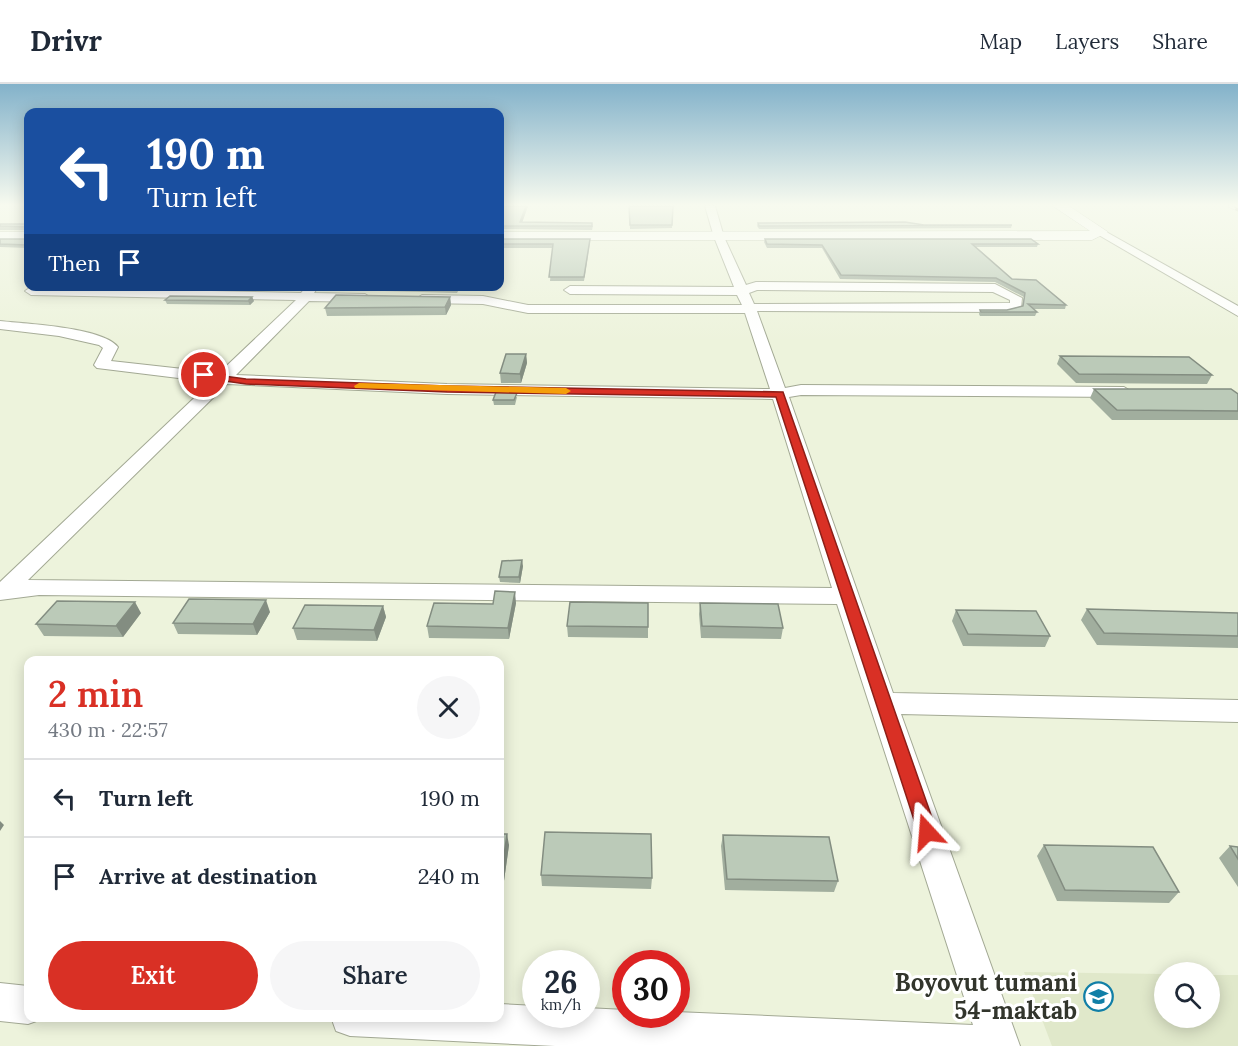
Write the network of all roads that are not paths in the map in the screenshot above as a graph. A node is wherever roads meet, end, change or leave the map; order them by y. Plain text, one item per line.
1 (725, 251) edge
2 (1133, 251) edge
3 (570, 290) dead end
4 (31, 291) dead end
5 (309, 292) edge
6 (374, 298) edge
7 (409, 298) edge
8 (746, 300) junction
9 (1238, 312) edge
10 (0, 325) edge
11 (224, 377) junction
12 (1145, 392) edge
13 (780, 394) junction
14 (2, 592) edge
15 (847, 596) junction
16 (884, 703) junction
17 (1238, 711) edge
18 (0, 1002) edge
19 (24, 1005) edge
20 (459, 1022) edge
21 (985, 1046) edge
22 (1000, 1046) edge

1 - 8 street
2 - 9 street
3 - 8 street
4 - 5 street
5 - 6 street
5 - 11 street
7 - 8 street
8 - 8 street
8 - 13 street
10 - 11 street
11 - 13 street
11 - 14 street
12 - 13 street
13 - 15 street
14 - 15 street
15 - 16 street
16 - 17 street
16 - 22 street
18 - 19 street
20 - 21 street

